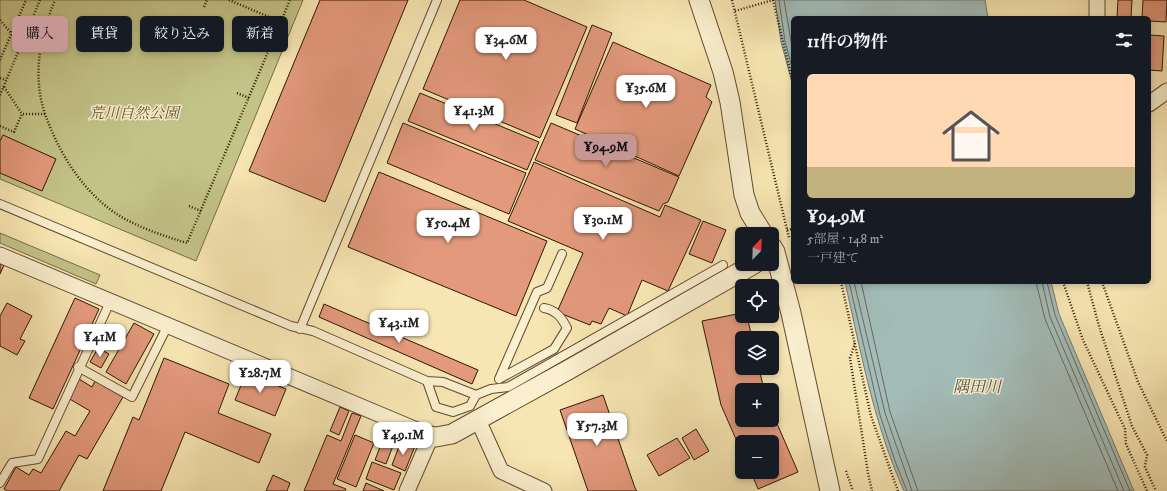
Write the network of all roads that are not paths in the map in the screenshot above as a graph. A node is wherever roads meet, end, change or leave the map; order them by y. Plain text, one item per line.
1 (437, 0) edge
2 (699, 0) edge
3 (1097, 0) edge
4 (1097, 16) edge
5 (1167, 91) edge
6 (1151, 103) edge
7 (0, 204) edge
8 (759, 227) edge
9 (562, 254) dead end
10 (0, 255) edge
11 (779, 258) edge
12 (723, 265) dead end
13 (742, 271) edge
14 (110, 302) junction
15 (544, 308) dead end
16 (168, 325) junction
17 (300, 329) junction
18 (78, 367) junction
19 (499, 379) junction
20 (427, 381) junction
21 (491, 388) junction
22 (476, 395) junction
23 (478, 420) junction
24 (432, 436) junction
25 (0, 483) edge
26 (407, 491) edge
27 (544, 491) edge
28 (830, 491) edge

1 - 17 lane
2 - 8 street
3 - 4 street
5 - 6 street
7 - 17 lane
9 - 19 lane
10 - 14 street
11 - 28 street
12 - 21 lane
13 - 23 street
14 - 16 street
14 - 18 lane
15 - 19 lane
16 - 18 lane
16 - 24 street
17 - 20 lane
18 - 25 lane
19 - 21 lane
20 - 22 lane
20 - 22 lane
21 - 22 lane
23 - 24 street
23 - 27 street
24 - 26 street

